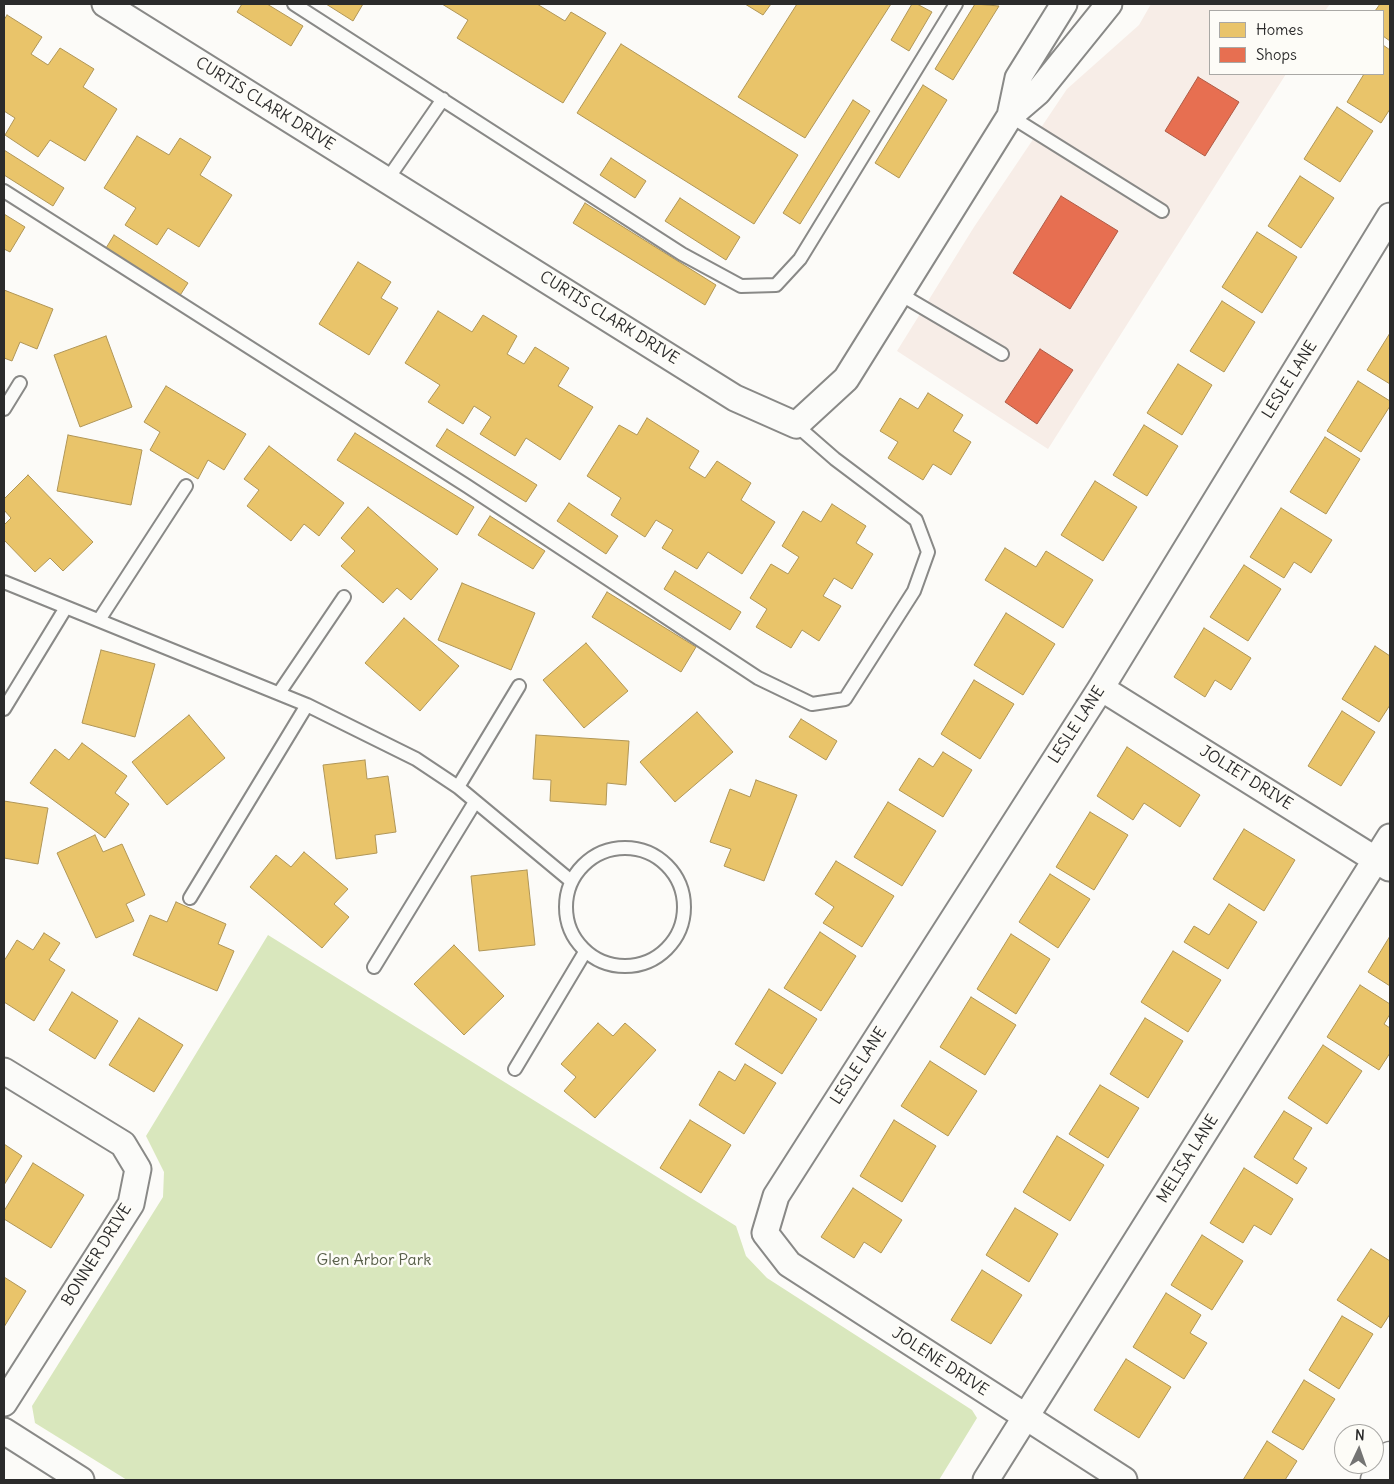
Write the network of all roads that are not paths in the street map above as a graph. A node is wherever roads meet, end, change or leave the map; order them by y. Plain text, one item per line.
1 (104, 4) edge
2 (294, 4) edge
3 (956, 4) edge
4 (1064, 4) edge
5 (1109, 4) edge
6 (443, 99) junction
7 (1010, 116) junction
8 (387, 180) junction
9 (4, 191) edge
10 (1162, 211) dead end
11 (1390, 216) edge
12 (900, 294) junction
13 (1002, 354) dead end
14 (20, 383) dead end
15 (4, 409) edge
16 (796, 425) junction
17 (186, 486) dead end
18 (4, 582) edge
19 (344, 597) dead end
20 (66, 609) junction
21 (99, 620) junction
22 (519, 686) dead end
23 (1101, 688) junction
24 (279, 693) junction
25 (307, 705) junction
26 (4, 708) edge
27 (458, 788) junction
28 (475, 802) junction
29 (1390, 837) edge
30 (1383, 864) edge
31 (572, 881) junction
32 (190, 898) dead end
33 (586, 952) junction
34 (374, 967) dead end
35 (515, 1068) dead end
36 (4, 1071) edge
37 (765, 1233) joint
38 (4, 1403) edge
39 (1025, 1418) junction
40 (4, 1432) edge
41 (1390, 1456) edge
42 (81, 1480) edge
43 (986, 1480) edge
44 (1124, 1480) edge
45 (1375, 1480) edge

1 - 8 street, CURTIS CLARK DRIVE
2 - 6 lane
3 - 6 lane
4 - 7 street
5 - 7 street
6 - 8 lane
7 - 10 lane
7 - 12 street
8 - 16 street, CURTIS CLARK DRIVE
9 - 16 lane
11 - 23 street, LESLE LANE
12 - 13 lane
12 - 16 street
14 - 15 lane
17 - 21 lane
18 - 20 lane
19 - 24 lane
20 - 21 lane
20 - 26 lane
21 - 24 lane
22 - 27 lane
23 - 30 street, JOLIET DRIVE
23 - 37 street, LESLE LANE
24 - 25 lane
25 - 27 lane
25 - 32 lane
27 - 28 lane
28 - 31 lane
28 - 34 lane
29 - 30 street, MELISA LANE
30 - 39 street, MELISA LANE
31 - 33 lane
31 - 33 lane
33 - 35 lane
36 - 38 street, BONNER DRIVE
37 - 39 street, JOLENE DRIVE
39 - 43 street, MELISA LANE
39 - 44 street, JOLENE DRIVE
40 - 42 street
41 - 45 street

